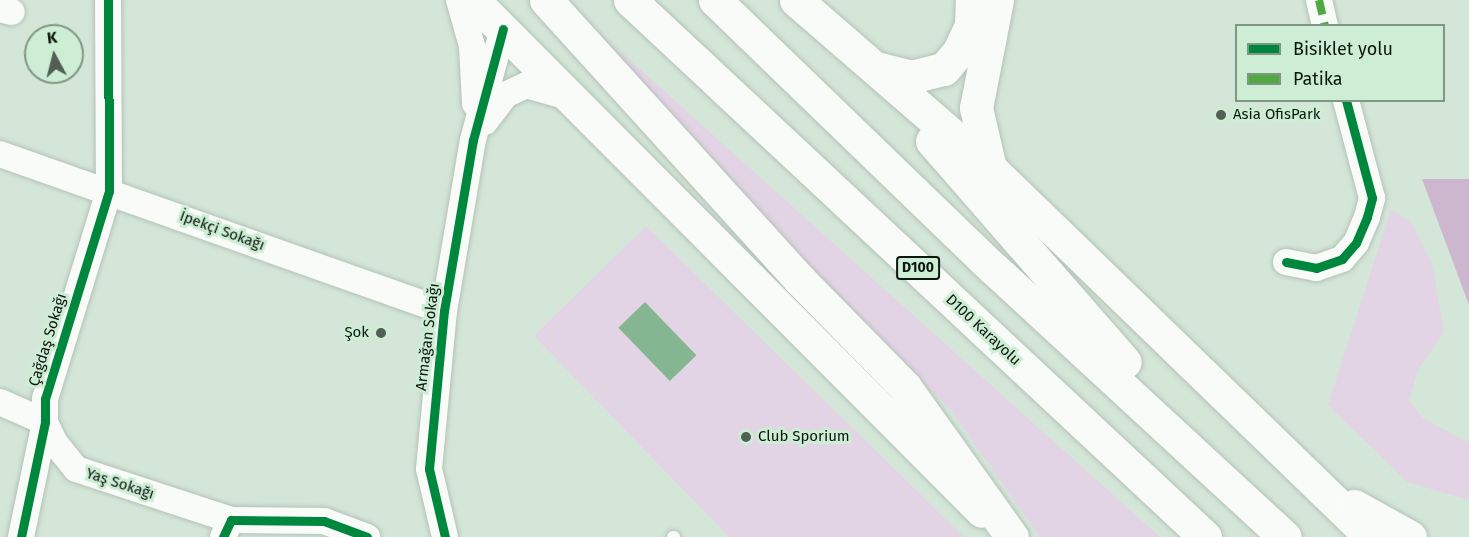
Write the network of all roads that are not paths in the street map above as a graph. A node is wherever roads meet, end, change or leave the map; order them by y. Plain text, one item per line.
1 (108, 0) edge
2 (459, 0) edge
3 (473, 0) edge
4 (546, 0) edge
5 (630, 0) edge
6 (715, 0) edge
7 (787, 0) edge
8 (796, 0) edge
9 (972, 0) edge
10 (997, 0) edge
11 (1318, 0) edge
12 (1324, 24) edge
13 (503, 29) junction
14 (876, 68) junction
15 (571, 99) junction
16 (1347, 102) edge
17 (473, 140) junction
18 (0, 154) edge
19 (990, 168) junction
20 (110, 191) junction
21 (1286, 262) dead end
22 (444, 311) junction
23 (0, 402) edge
24 (45, 422) junction
25 (1317, 485) junction
26 (1238, 493) junction
27 (227, 529) edge
28 (21, 537) edge
29 (367, 537) edge
30 (445, 537) edge
31 (1010, 537) edge
32 (1205, 537) edge
33 (1285, 537) edge
34 (1371, 537) edge
35 (1410, 537) edge

1 - 20 street, Çağdaş Sokağı
2 - 17 street
3 - 13 main road
4 - 31 main road
5 - 32 main road, D100 Karayolu / D100
6 - 26 main road
7 - 26 main road
8 - 14 main road
9 - 14 main road
10 - 19 main road
11 - 12 street
13 - 15 main road
13 - 17 street
14 - 19 main road
15 - 17 street
15 - 31 main road
16 - 21 street
17 - 22 street, Armağan Sokağı
18 - 20 street, İpekçi Sokağı
19 - 25 main road
20 - 22 street, İpekçi Sokağı
20 - 24 street, Çağdaş Sokağı
22 - 30 street, Armağan Sokağı
23 - 24 street
24 - 27 street, Yaş Sokağı
24 - 28 street, Çağdaş Sokağı
25 - 34 main road
25 - 35 main road
26 - 33 main road
27 - 29 street, Yaş Sokağı

